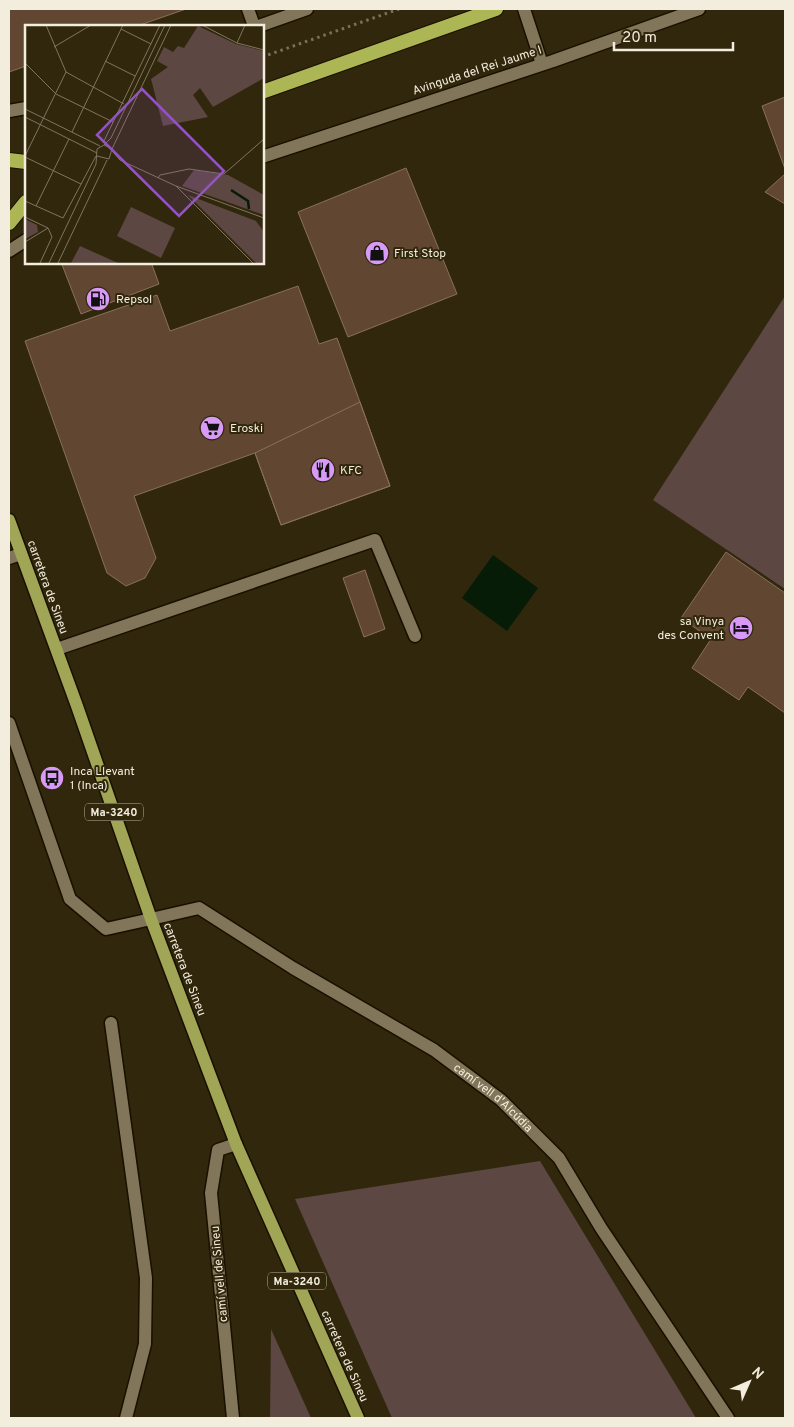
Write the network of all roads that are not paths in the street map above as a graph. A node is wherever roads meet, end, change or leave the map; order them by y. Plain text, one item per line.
1 (248, 9) edge
2 (307, 9) edge
3 (496, 9) edge
4 (524, 9) edge
5 (699, 9) edge
6 (254, 25) edge
7 (262, 25) edge
8 (542, 64) junction
9 (264, 91) edge
10 (25, 108) edge
11 (9, 111) edge
12 (264, 156) edge
13 (9, 160) edge
14 (25, 162) edge
15 (25, 203) edge
16 (9, 223) edge
17 (25, 241) edge
18 (9, 252) edge
19 (9, 520) edge
20 (15, 556) edge
21 (415, 636) dead end
22 (57, 649) junction
23 (9, 723) edge
24 (152, 919) junction
25 (111, 1023) dead end
26 (236, 1144) junction
27 (126, 1418) edge
28 (233, 1418) edge
29 (358, 1418) edge
30 (728, 1418) edge

1 - 6 street
2 - 7 street
3 - 9 highway
4 - 8 street
5 - 8 street, Avinguda del Rei Jaume I
8 - 12 street, Avinguda del Rei Jaume I
10 - 11 street
13 - 14 highway
15 - 16 highway
17 - 18 street
19 - 20 main road, carretera de Sineu / Ma-3240
20 - 22 main road, carretera de Sineu / Ma-3240
21 - 22 street
22 - 24 main road, carretera de Sineu / Ma-3240
23 - 24 street, camí vell d'Alcúdia
24 - 26 main road, carretera de Sineu / Ma-3240
24 - 30 street, camí vell d'Alcúdia
25 - 27 street
26 - 28 street, camí vell de Sineu
26 - 29 main road, carretera de Sineu / Ma-3240

